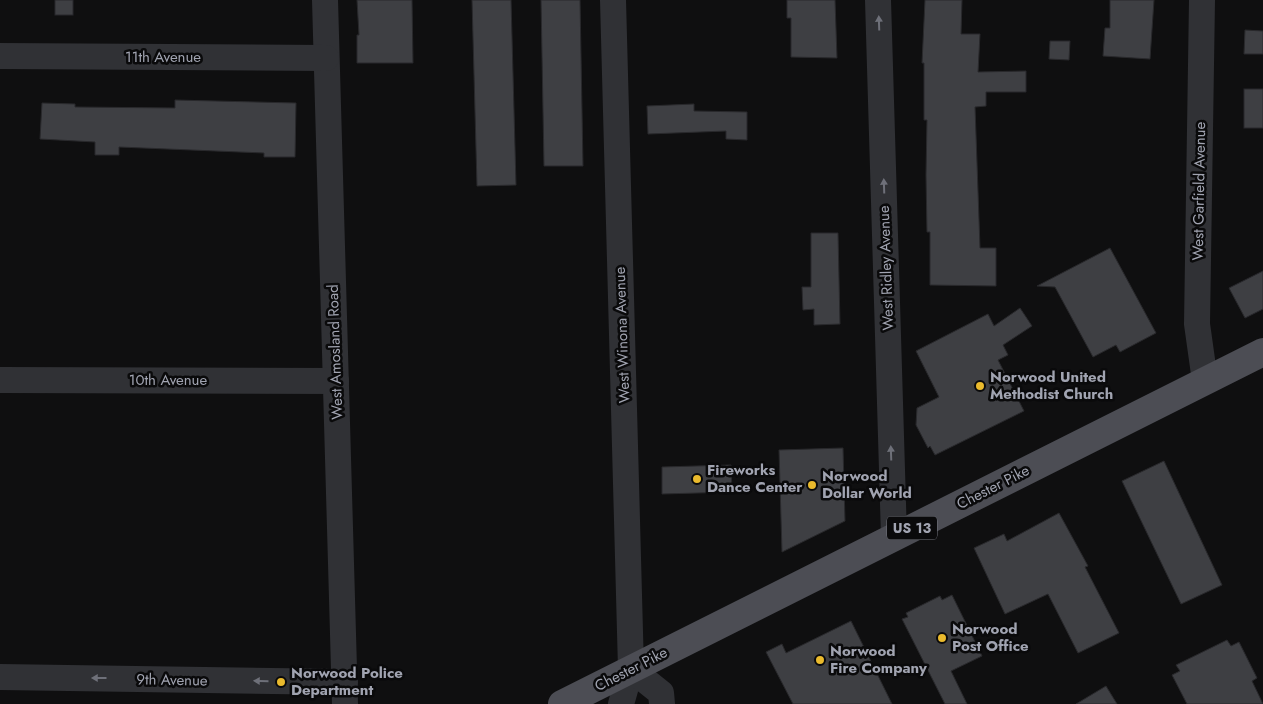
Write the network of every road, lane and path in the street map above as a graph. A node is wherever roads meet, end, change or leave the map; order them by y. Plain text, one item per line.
1 (325, 0) edge
2 (613, 0) edge
3 (878, 0) edge
4 (1202, 0) edge
5 (0, 56) edge
6 (326, 58) junction
7 (1263, 352) edge
8 (0, 380) edge
9 (336, 381) junction
10 (1205, 381) junction
11 (894, 537) junction
12 (631, 670) junction
13 (0, 677) edge
14 (345, 693) edge
15 (562, 704) edge
16 (621, 704) edge
17 (662, 704) edge

1 - 6 street, West Amosland Road
2 - 12 street, West Winona Avenue
11 -> 3 street, West Ridley Avenue
4 - 10 street, West Garfield Avenue
5 - 6 street, 11th Avenue
6 - 9 street, West Amosland Road
7 - 10 main road, Chester Pike / US 13
8 - 9 street, 10th Avenue
9 - 14 street, West Amosland Road
10 - 11 main road, Chester Pike / US 13
11 - 12 main road, Chester Pike / US 13
12 - 15 main road, Chester Pike / US 13
12 - 16 street, West Winona Avenue
12 - 17 street
14 -> 13 street, 9th Avenue

